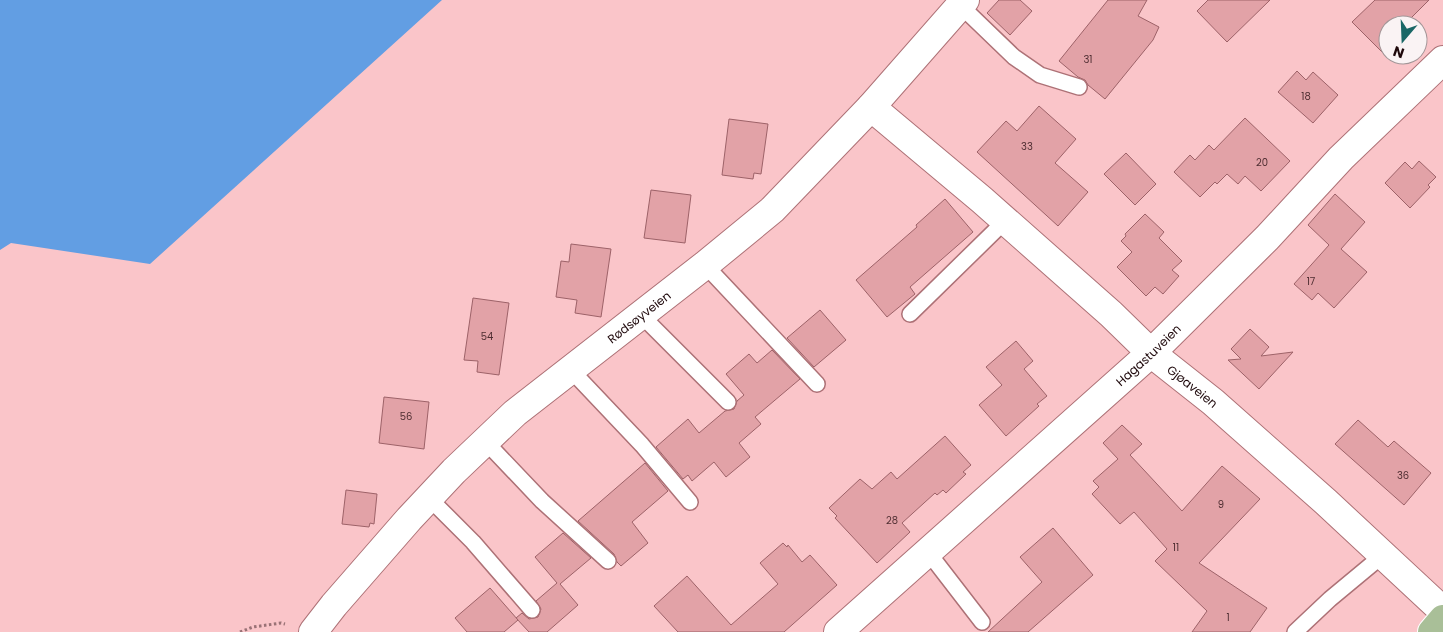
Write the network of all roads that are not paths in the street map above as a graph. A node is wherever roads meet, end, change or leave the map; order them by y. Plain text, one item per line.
1 (962, 2) edge
2 (1443, 60) edge
3 (1079, 87) dead end
4 (870, 107) junction
5 (1006, 221) junction
6 (705, 265) junction
7 (910, 314) dead end
8 (641, 315) junction
9 (1151, 353) junction
10 (570, 369) junction
11 (817, 384) dead end
12 (728, 402) dead end
13 (485, 441) junction
14 (428, 497) junction
15 (690, 502) dead end
16 (928, 552) junction
17 (1384, 555) junction
18 (608, 561) dead end
19 (532, 610) dead end
20 (1443, 611) edge
21 (1443, 619) edge
22 (982, 622) dead end
23 (301, 629) edge
24 (838, 632) edge
25 (1295, 632) edge
26 (1432, 632) edge

1 - 3 lane
1 - 4 street, Rødsøyveien
2 - 9 street, Hagastuveien
4 - 5 street, Gjøaveien
4 - 6 street, Rødsøyveien
5 - 7 lane
5 - 9 street, Gjøaveien
6 - 8 street, Rødsøyveien
6 - 11 lane
8 - 10 street, Rødsøyveien
8 - 12 lane
9 - 16 street, Hagastuveien
9 - 17 street, Gjøaveien
10 - 13 street, Rødsøyveien
10 - 15 lane
13 - 14 street, Rødsøyveien
13 - 18 lane
14 - 19 lane
14 - 23 street, Rødsøyveien
16 - 22 lane
16 - 24 street, Hagastuveien
17 - 20 street, Gjøaveien
17 - 25 lane
21 - 26 main road

